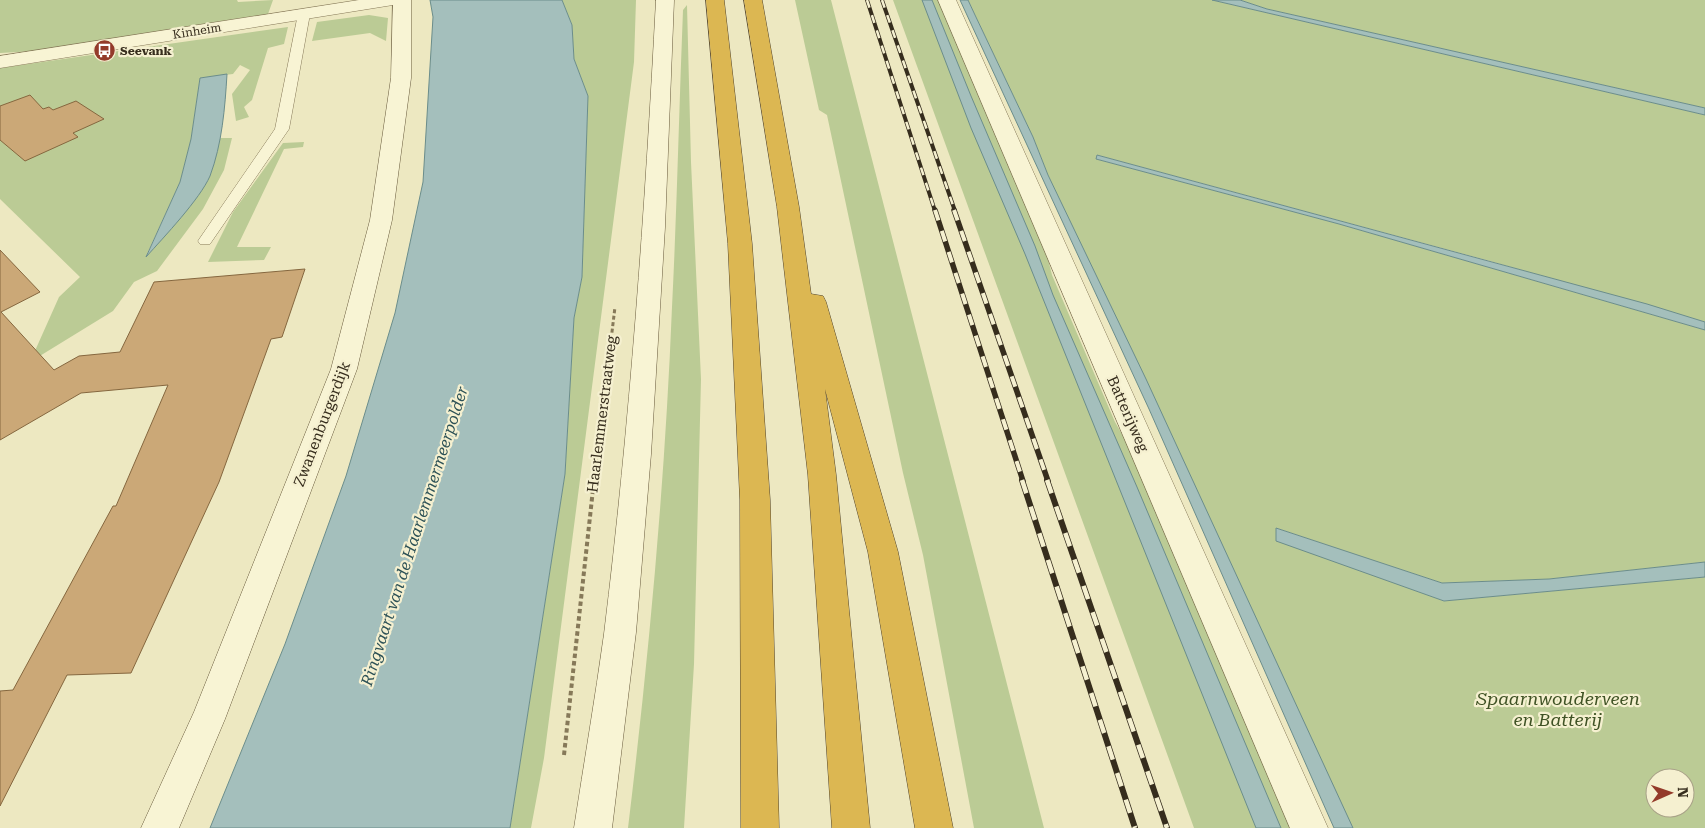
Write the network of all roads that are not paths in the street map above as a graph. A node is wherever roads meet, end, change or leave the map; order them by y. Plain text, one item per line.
1 (393, 0) edge
2 (402, 0) edge
3 (665, 0) edge
4 (714, 0) edge
5 (754, 0) edge
6 (947, 0) edge
7 (304, 14) junction
8 (0, 62) edge
9 (788, 207) junction
10 (205, 241) dead end
11 (160, 828) edge
12 (593, 828) edge
13 (760, 828) edge
14 (851, 828) edge
15 (934, 828) edge
16 (1309, 828) edge

1 - 7 street, Kinheim
2 - 11 street, Zwanenburgerdijk
3 - 12 street
4 - 13 highway
5 - 9 highway
6 - 16 street, Batterijweg
7 - 8 street, Kinheim
7 - 10 lane
9 - 14 highway
9 - 15 highway

